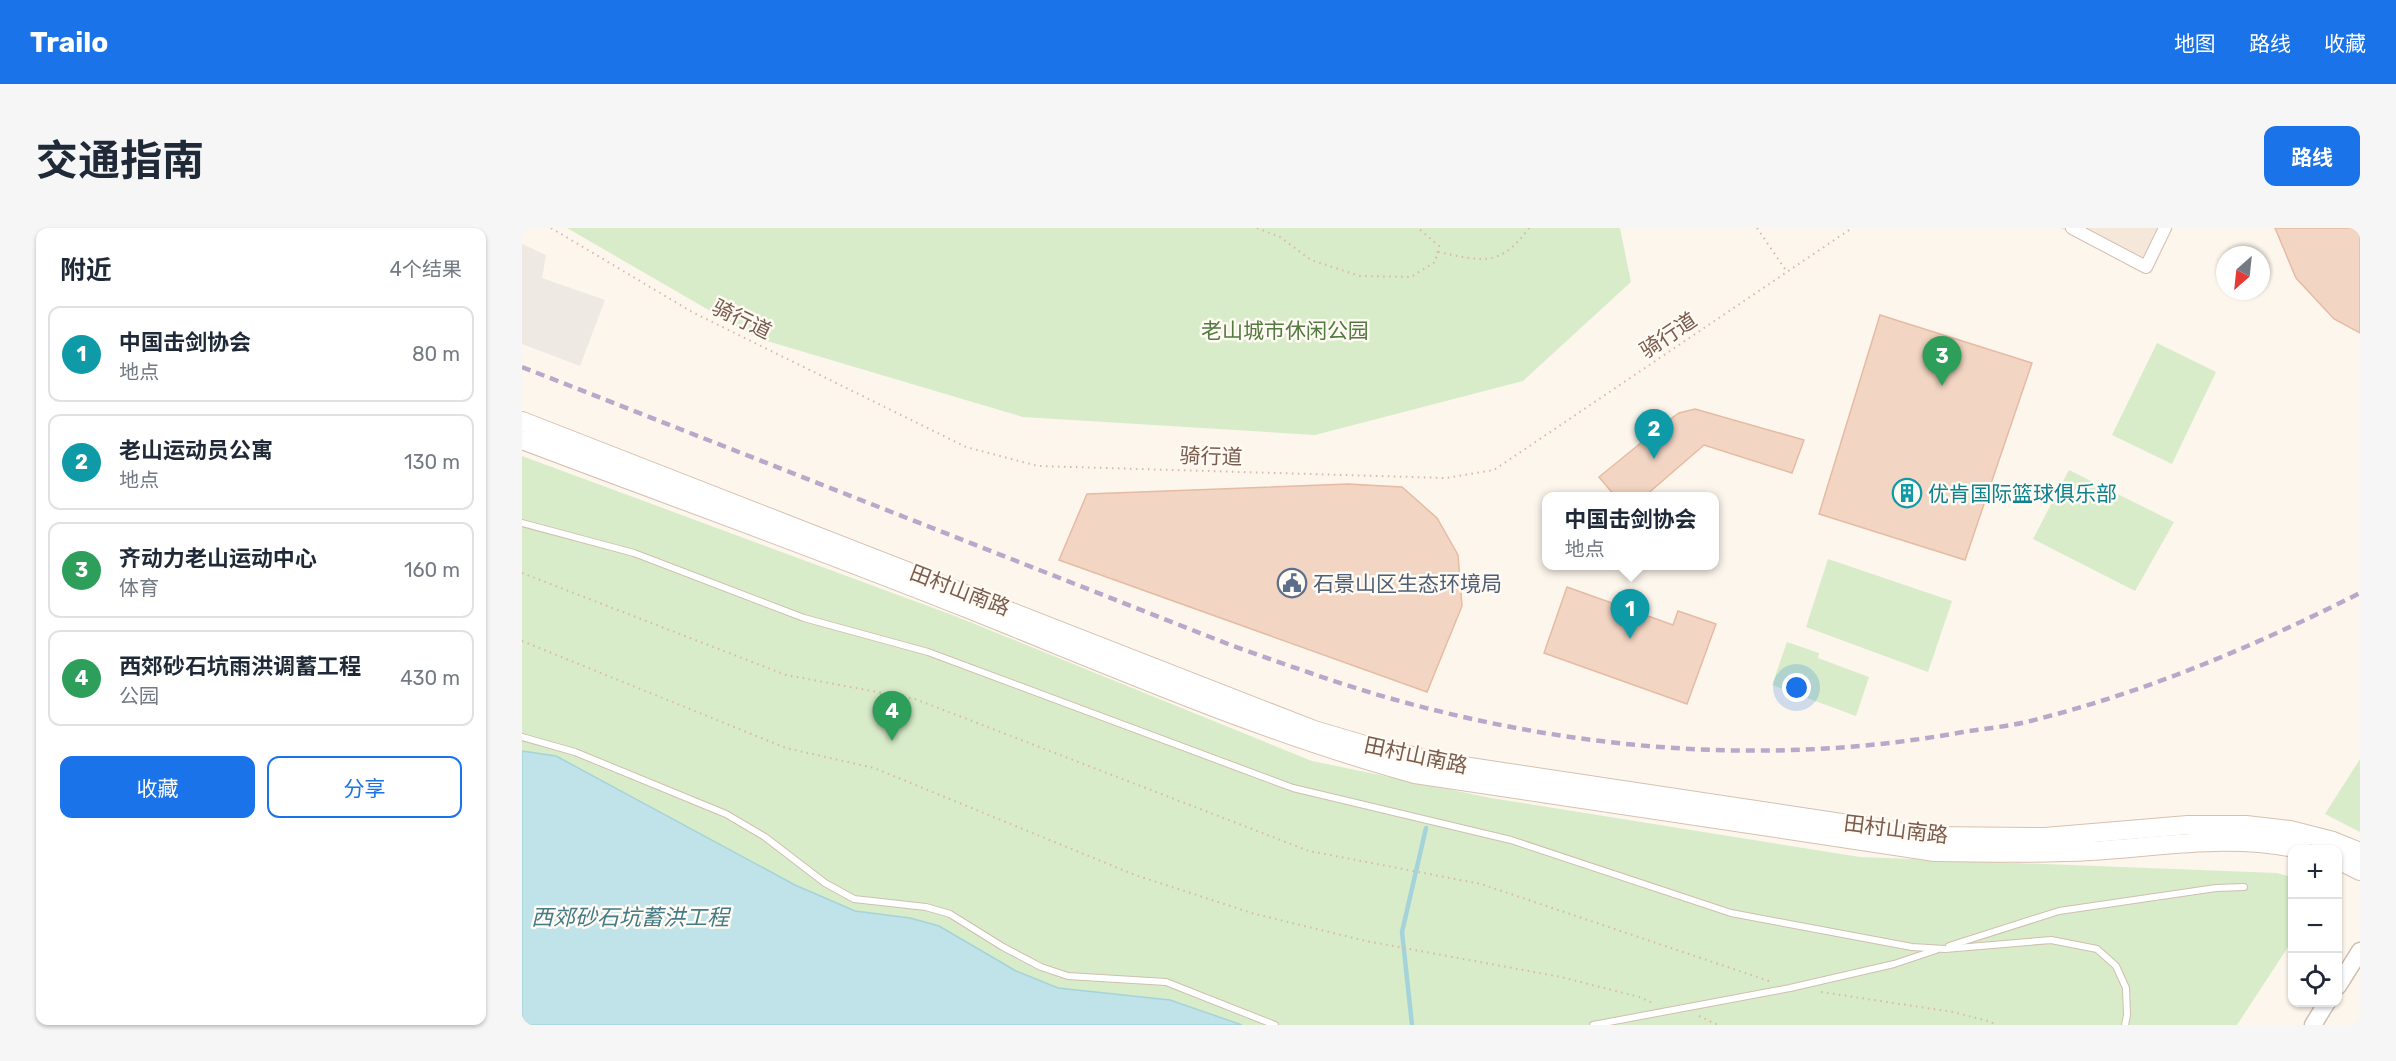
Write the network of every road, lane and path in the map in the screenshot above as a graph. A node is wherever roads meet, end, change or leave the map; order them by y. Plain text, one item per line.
1 (550, 228) edge
2 (1257, 228) edge
3 (1529, 228) edge
4 (1757, 228) edge
5 (1852, 228) edge
6 (2072, 228) edge
7 (2165, 228) edge
8 (1420, 229) edge
9 (1438, 252) junction
10 (1787, 273) junction
11 (522, 421) edge
12 (522, 440) edge
13 (522, 523) edge
14 (522, 573) edge
15 (522, 641) edge
16 (522, 737) edge
17 (2288, 846) edge
18 (2360, 852) edge
19 (2342, 862) edge
20 (2360, 871) edge
21 (2244, 887) dead end
22 (1941, 949) junction
23 (2360, 951) edge
24 (2342, 978) edge
25 (1790, 988) junction
26 (2324, 1007) edge
27 (1684, 1008) junction
28 (1671, 1011) junction
29 (1275, 1025) edge
30 (1593, 1025) edge
31 (1718, 1025) edge
32 (1994, 1025) edge
33 (2125, 1025) edge
34 (2313, 1025) edge

1 - 10 path, 骑行道
2 - 9 path
3 - 9 path
4 - 10 path
5 - 10 path, 骑行道
6 - 7 street
8 - 9 path
11 - 18 main road, 田村山南路
12 - 17 main road, 田村山南路
13 - 22 lane
14 - 25 path
15 - 28 path
16 - 29 lane
19 - 20 main road
21 - 22 lane
22 - 25 lane
22 - 33 lane
23 - 24 street
25 - 27 lane
25 - 32 path
26 - 34 street
27 - 28 lane
27 - 31 path
28 - 30 lane

